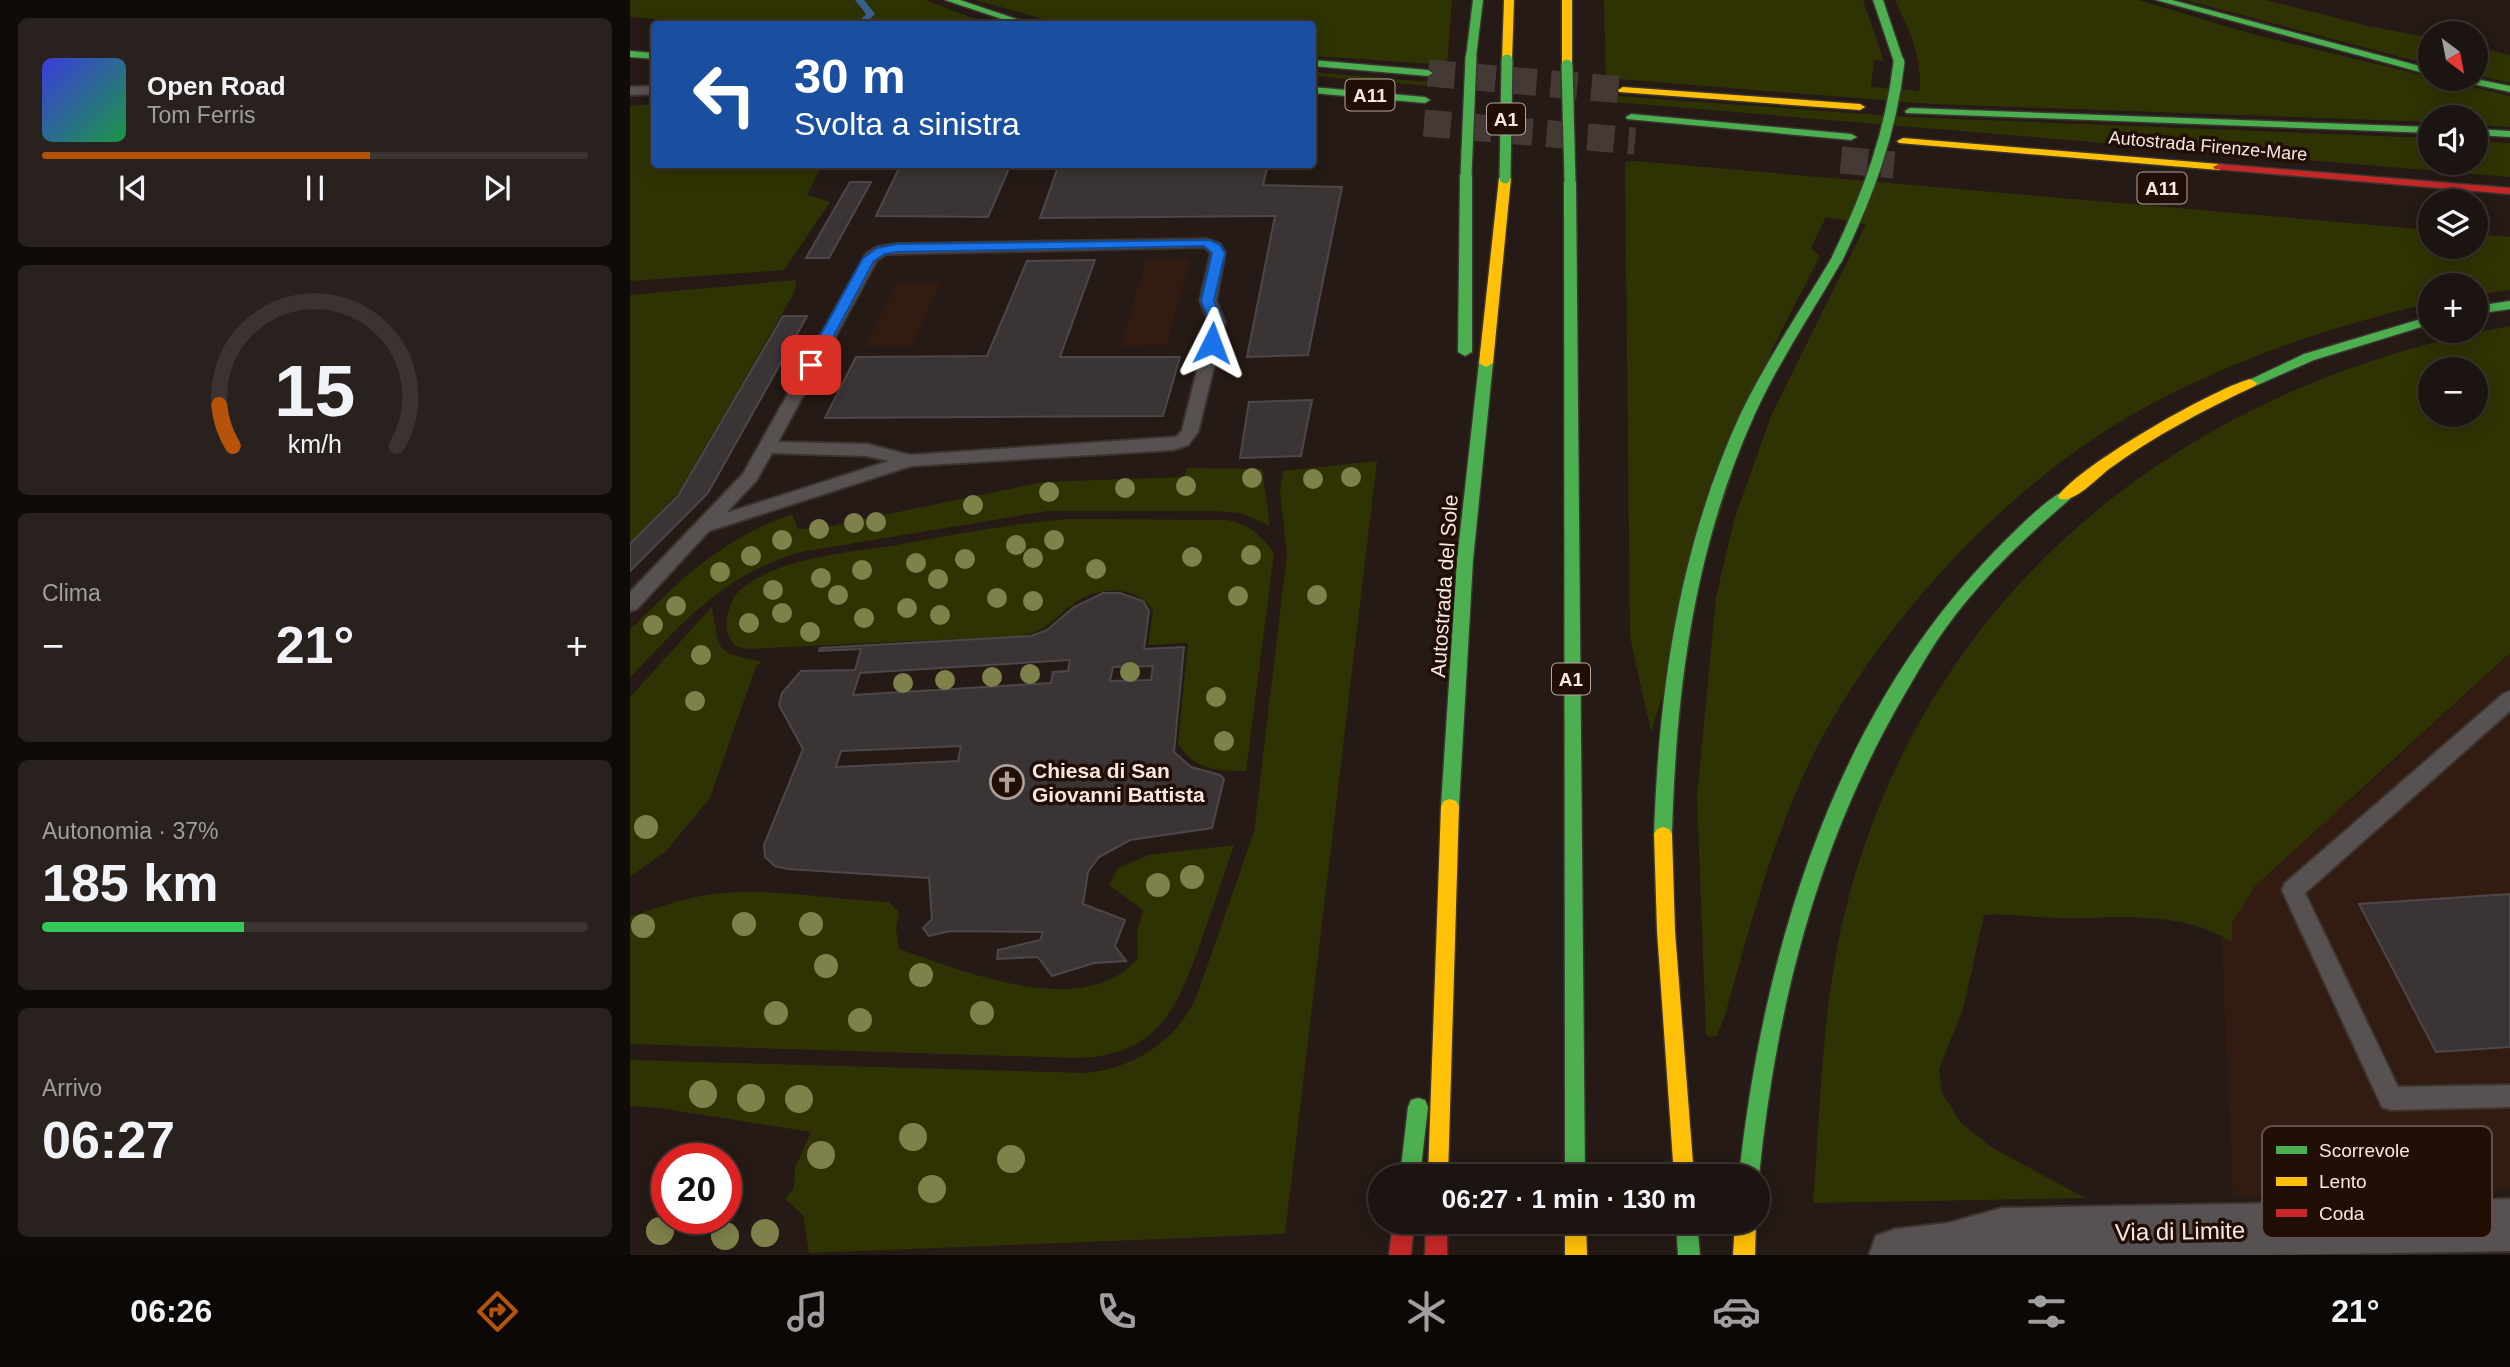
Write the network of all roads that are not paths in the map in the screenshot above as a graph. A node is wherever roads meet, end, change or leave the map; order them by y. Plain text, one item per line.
1 (950, 0) edge
2 (1478, 0) edge
3 (1510, 0) edge
4 (1567, 0) edge
5 (1878, 0) edge
6 (2161, 0) edge
7 (1016, 21) edge
8 (630, 54) edge
9 (651, 56) edge
10 (1316, 63) edge
11 (2418, 69) edge
12 (1428, 73) tunnel mouth
13 (2488, 84) edge
14 (2510, 89) edge
15 (651, 90) edge
16 (1316, 90) edge
17 (1623, 90) tunnel mouth
18 (630, 91) edge
19 (1427, 100) dead end
20 (1860, 107) dead end
21 (1910, 111) dead end
22 (1631, 117) dead end
23 (2418, 130) edge
24 (2488, 133) edge
25 (2510, 134) edge
26 (1851, 137) dead end
27 (1903, 141) dead end
28 (2510, 191) edge
29 (2510, 305) edge
30 (2488, 308) edge
31 (2418, 324) edge
32 (1465, 368) dead end
33 (1465, 395) dead end
34 (768, 447) junction
35 (911, 460) junction
36 (706, 526) junction
37 (1465, 560) junction
38 (630, 604) edge
39 (2510, 699) edge
40 (1446, 875) junction
41 (1426, 1039) dead end
42 (1419, 1094) dead end
43 (2510, 1096) edge
44 (1411, 1164) edge
45 (1438, 1164) edge
46 (1575, 1164) edge
47 (1683, 1164) edge
48 (1750, 1164) edge
49 (2492, 1225) edge
50 (2510, 1225) edge
51 (2262, 1229) edge
52 (1403, 1234) edge
53 (1437, 1234) edge
54 (1576, 1234) edge
55 (1688, 1234) edge
56 (1745, 1234) edge
57 (1400, 1255) edge
58 (1436, 1255) edge
59 (1576, 1255) edge
60 (1689, 1255) edge
61 (1744, 1255) edge
62 (1895, 1255) edge

1 - 7 highway
2 - 32 highway, bridge
3 - 37 highway, Autostrada del Sole / A1, bridge
4 - 46 highway, A1, bridge
5 - 47 highway, bridge
6 - 11 highway
8 - 9 highway
10 - 12 highway
13 - 14 highway
15 - 18 lane
16 - 19 highway, A11
17 - 20 highway
21 - 23 highway
22 - 26 highway
24 - 25 highway
27 - 28 highway, Autostrada Firenze-Mare / A11
29 - 30 highway
31 - 48 highway
33 - 37 highway
34 - 35 lane
34 - 35 lane
34 - 36 lane
35 - 36 lane
36 - 38 lane
37 - 40 highway, Autostrada del Sole / A1
39 - 43 lane
40 - 41 highway
40 - 45 highway, Autostrada del Sole / A1
42 - 44 highway
49 - 50 street, Via di Limite
51 - 62 street, Via di Limite
52 - 57 highway
53 - 58 highway
54 - 59 highway
55 - 60 highway
56 - 61 highway

